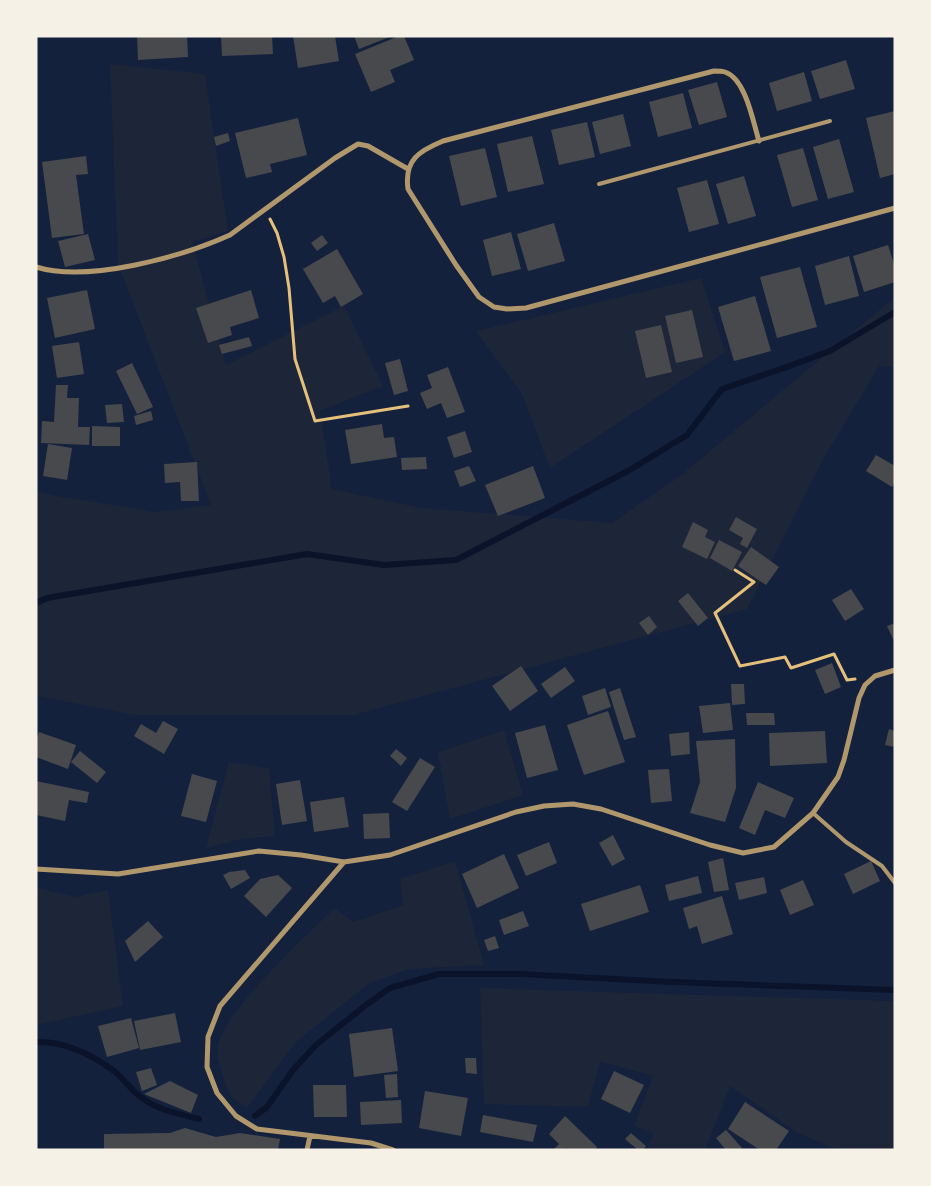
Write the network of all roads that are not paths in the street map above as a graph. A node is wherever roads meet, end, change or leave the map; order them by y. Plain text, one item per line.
1 (830, 121) dead end
2 (758, 141) junction
3 (408, 170) junction
4 (599, 184) dead end
5 (895, 208) edge
6 (36, 267) edge
7 (895, 670) edge
8 (813, 813) junction
9 (344, 862) junction
10 (36, 868) edge
11 (895, 883) edge
12 (310, 1136) junction
13 (307, 1150) edge
14 (393, 1150) edge

1 - 2 lane
2 - 3 street
2 - 4 lane
3 - 5 street
3 - 6 street
7 - 8 street
8 - 9 street
8 - 11 lane
9 - 10 street
9 - 12 street
12 - 13 street
12 - 14 street

